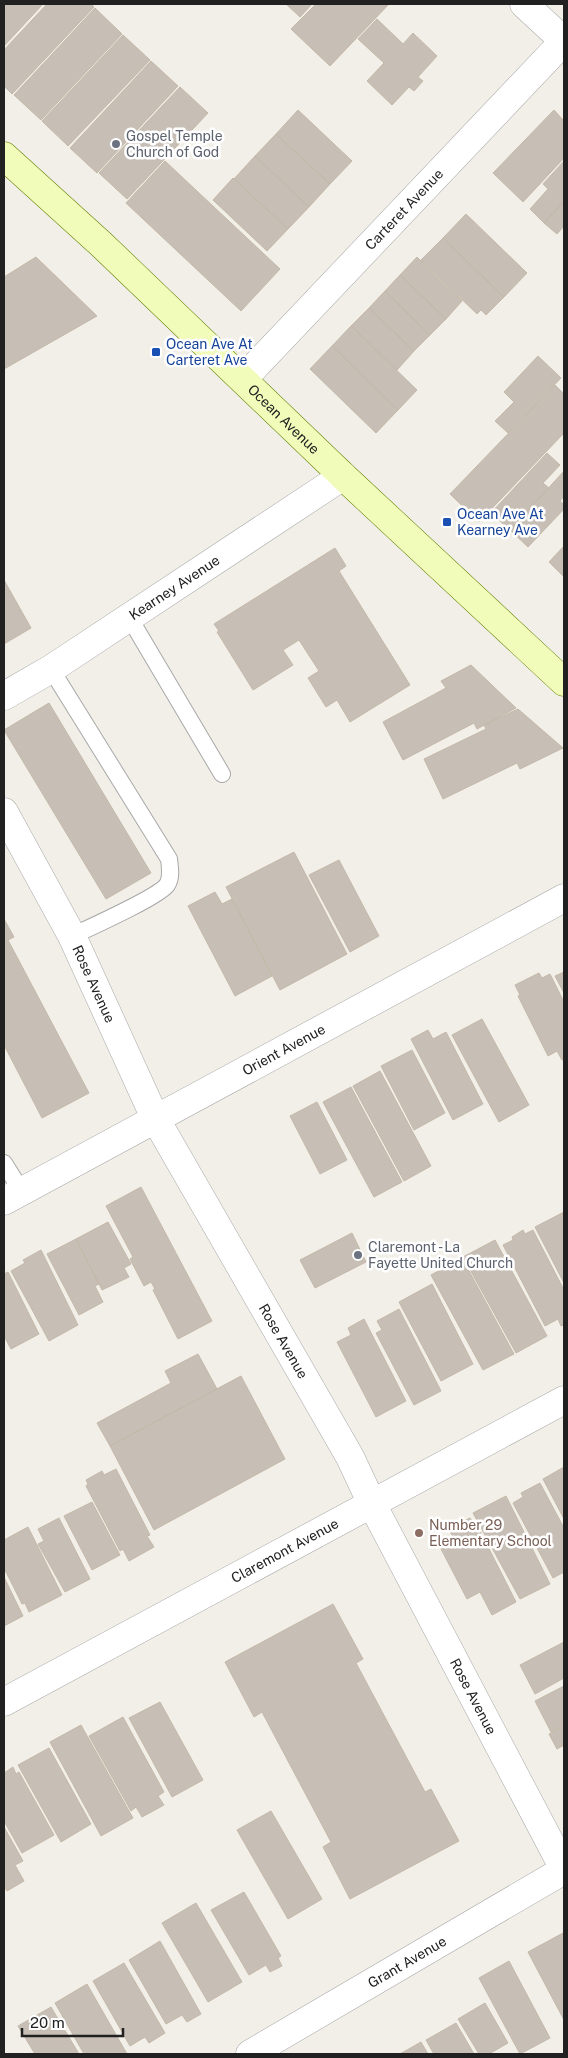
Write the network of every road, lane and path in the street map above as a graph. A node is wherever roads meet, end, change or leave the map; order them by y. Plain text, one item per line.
1 (524, 4) edge
2 (564, 41) edge
3 (4, 156) edge
4 (243, 379) junction
5 (343, 476) junction
6 (129, 617) junction
7 (51, 670) junction
8 (564, 682) edge
9 (4, 696) edge
10 (222, 774) dead end
11 (4, 812) edge
12 (564, 898) edge
13 (72, 936) junction
14 (155, 1118) junction
15 (4, 1163) edge
16 (13, 1196) edge
17 (564, 1400) edge
18 (372, 1504) junction
19 (4, 1702) edge
20 (564, 1869) edge
21 (250, 2054) edge

1 - 2 street
2 - 4 street, Carteret Avenue
3 - 4 street, Ocean Avenue
4 - 5 street, Ocean Avenue
5 - 6 street, Kearney Avenue
5 - 8 street, Ocean Avenue
6 - 7 street, Kearney Avenue
6 - 10 lane
7 - 9 street, Kearney Avenue
7 - 13 lane
11 - 13 street, Rose Avenue
12 - 14 street, Orient Avenue
13 - 14 street, Rose Avenue
14 - 16 street, Orient Avenue
14 - 18 street, Rose Avenue
15 - 16 lane
17 - 18 street, Claremont Avenue
18 - 19 street, Claremont Avenue
18 - 20 street, Rose Avenue
20 - 21 street, Grant Avenue

